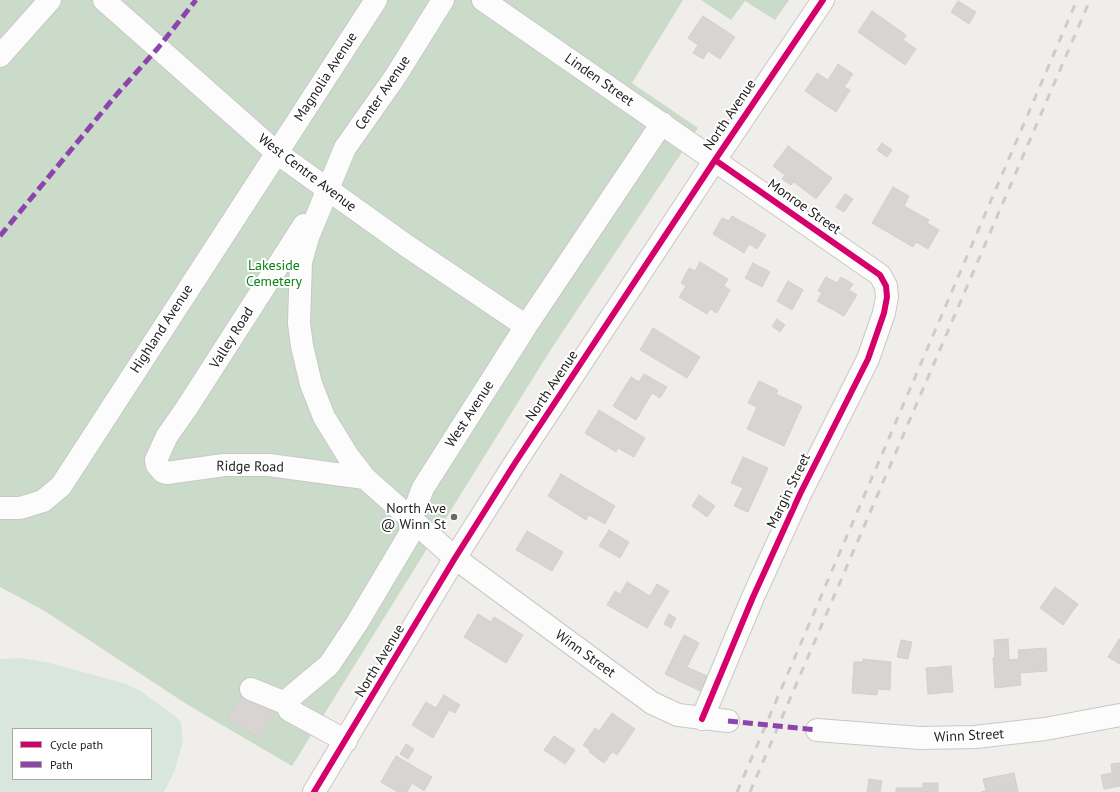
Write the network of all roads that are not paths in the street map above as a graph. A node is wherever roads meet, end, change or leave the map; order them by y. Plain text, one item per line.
1 (50, 0) edge
2 (104, 0) edge
3 (376, 0) edge
4 (443, 0) edge
5 (483, 0) edge
6 (823, 0) edge
7 (0, 56) edge
8 (662, 123) junction
9 (277, 153) junction
10 (715, 160) junction
11 (327, 188) junction
12 (880, 275) joint
13 (526, 326) junction
14 (159, 469) joint
15 (365, 478) junction
16 (0, 508) edge
17 (411, 519) junction
18 (455, 558) junction
19 (251, 689) dead end
20 (285, 703) junction
21 (1120, 715) edge
22 (702, 719) junction
23 (728, 721) dead end
24 (817, 730) dead end
25 (346, 741) junction
26 (318, 791) edge

1 - 7 street
2 - 9 street, West Centre Avenue
3 - 9 street, Magnolia Avenue
4 - 11 street, Center Avenue
5 - 8 street, Linden Street
6 - 10 street, North Avenue
8 - 10 street, Linden Street
8 - 13 street, West Avenue
9 - 11 street, West Centre Avenue
9 - 16 street, Highland Avenue
10 - 12 street, Monroe Street
10 - 18 street, North Avenue
11 - 13 street, West Centre Avenue
11 - 14 street, Valley Road
11 - 15 street, Winn Street
12 - 22 street, Margin Street
13 - 17 street, West Avenue
14 - 15 street, Ridge Road
15 - 17 street, Winn Street
17 - 18 street, Winn Street
17 - 20 street, West Avenue
18 - 22 street, Winn Street
18 - 25 street, North Avenue
19 - 20 street
20 - 25 street
21 - 24 street, Winn Street
22 - 23 street, Winn Street
25 - 26 street, North Avenue

